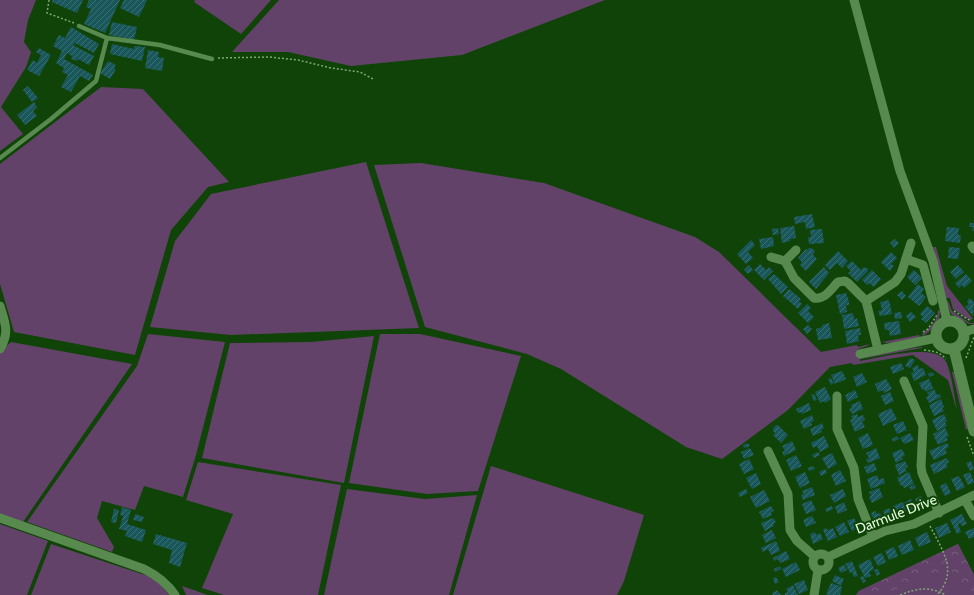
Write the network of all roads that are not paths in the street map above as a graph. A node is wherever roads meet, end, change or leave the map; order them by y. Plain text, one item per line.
1 (854, 0) edge
2 (79, 26) road end
3 (106, 38) junction
4 (212, 59) road end
5 (0, 158) edge
6 (911, 243) dead end
7 (796, 250) dead end
8 (771, 257) dead end
9 (906, 259) junction
10 (785, 260) junction
11 (866, 301) junction
12 (933, 301) dead end
13 (0, 306) edge
14 (947, 321) junction
15 (969, 331) edge
16 (936, 338) junction
17 (0, 349) edge
18 (954, 349) junction
19 (878, 350) junction
20 (860, 354) dead end
21 (904, 381) dead end
22 (837, 396) dead end
23 (970, 433) edge
24 (768, 451) dead end
25 (974, 496) edge
26 (964, 500) junction
27 (939, 513) junction
28 (974, 516) edge
29 (0, 518) edge
30 (873, 536) junction
31 (814, 556) junction
32 (828, 557) junction
33 (818, 570) junction
34 (175, 595) edge
35 (814, 595) edge

1 - 14 street
2 - 3 lane
3 - 4 lane
3 - 5 lane
6 - 9 street
7 - 10 street
8 - 10 street
9 - 11 street
9 - 12 street
10 - 11 street
11 - 19 street
13 - 17 street
14 - 15 street
14 - 16 street
15 - 18 street
16 - 18 street
16 - 19 street
18 - 23 street
19 - 20 street
21 - 27 street
22 - 30 street
24 - 31 street
25 - 26 street, Darmule Drive
26 - 27 street, Darmule Drive
26 - 28 street
27 - 30 street, Darmule Drive
29 - 34 street
30 - 32 street, Darmule Drive
31 - 32 street
31 - 33 street
32 - 33 street
33 - 35 street

